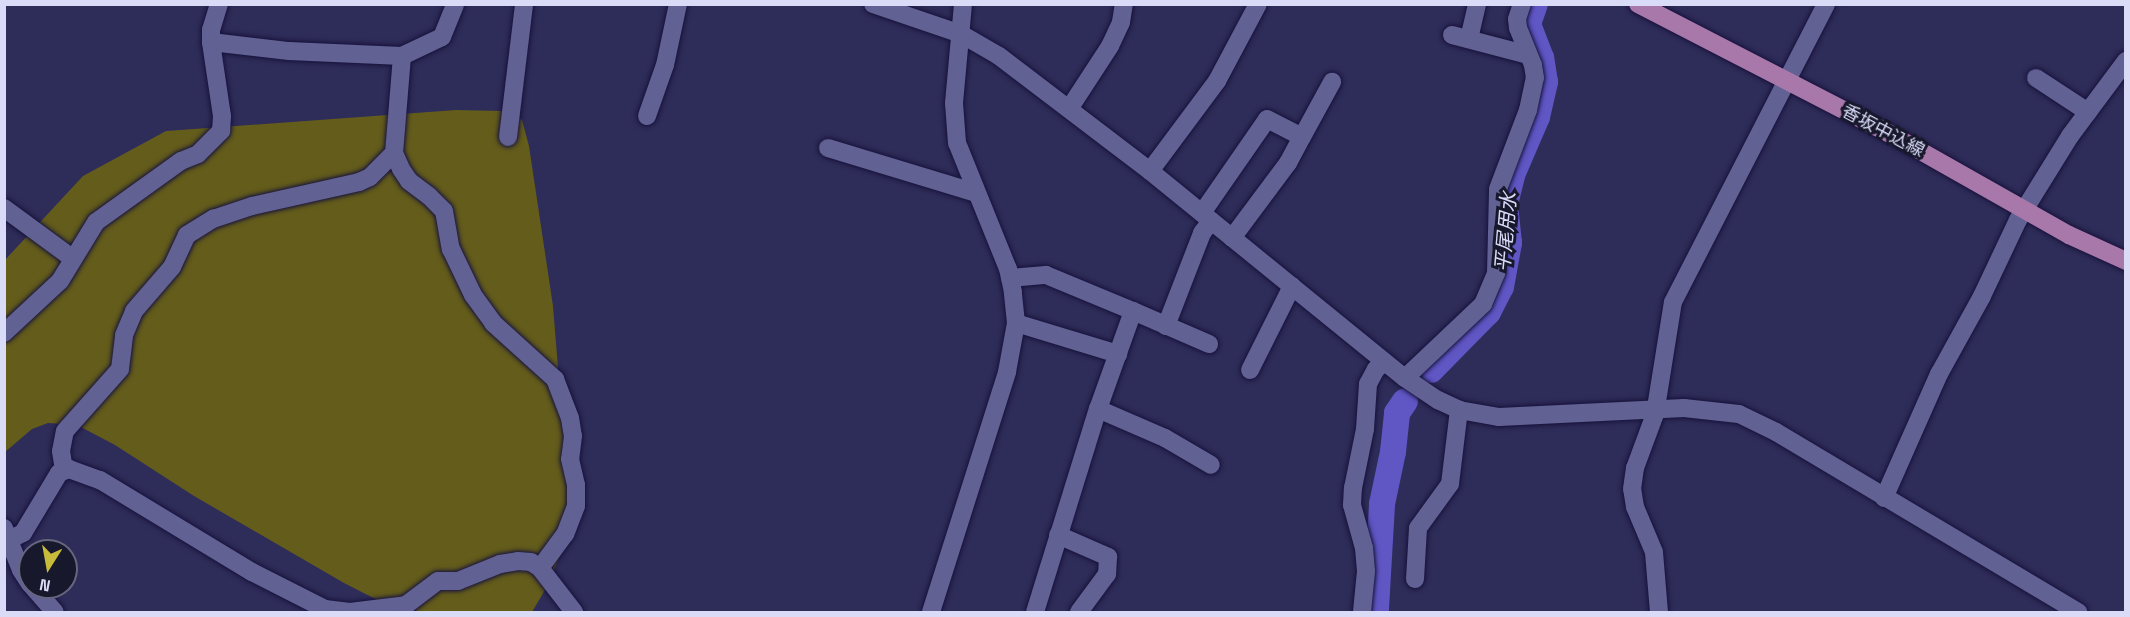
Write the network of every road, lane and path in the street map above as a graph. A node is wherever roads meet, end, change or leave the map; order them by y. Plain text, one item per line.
1 (219, 4) edge
2 (455, 4) edge
3 (524, 4) edge
4 (678, 4) edge
5 (873, 4) edge
6 (963, 4) edge
7 (1124, 4) edge
8 (1258, 4) edge
9 (1477, 4) edge
10 (1522, 4) edge
11 (1638, 4) edge
12 (1826, 4) edge
13 (961, 34) junction
14 (211, 42) junction
15 (1528, 55) junction
16 (402, 57) junction
17 (2126, 61) edge
18 (2036, 78) dead end
19 (1787, 80) junction
20 (1332, 82) dead end
21 (1069, 109) junction
22 (2088, 112) junction
23 (647, 116) dead end
24 (508, 137) dead end
25 (1302, 137) junction
26 (828, 148) dead end
27 (394, 153) junction
28 (1150, 171) junction
29 (976, 193) junction
30 (4, 208) edge
31 (2024, 210) junction
32 (1207, 217) junction
33 (1232, 238) junction
34 (72, 258) junction
35 (2126, 261) edge
36 (1010, 278) junction
37 (1292, 286) junction
38 (1133, 311) junction
39 (1016, 324) junction
40 (1166, 326) junction
41 (4, 333) edge
42 (1209, 344) dead end
43 (1118, 354) junction
44 (1385, 362) junction
45 (1250, 370) dead end
46 (1405, 378) junction
47 (1098, 409) junction
48 (1656, 409) junction
49 (1459, 410) junction
50 (1210, 465) dead end
51 (64, 470) junction
52 (1884, 498) junction
53 (7, 534) edge
54 (1058, 535) junction
55 (18, 557) edge
56 (540, 568) junction
57 (1415, 579) dead end
58 (43, 599) edge
59 (55, 612) edge
60 (574, 612) edge
61 (931, 612) edge
62 (1035, 612) edge
63 (1078, 612) edge
64 (1362, 612) edge
65 (1659, 612) edge
66 (2078, 612) edge

1 - 14 street
2 - 16 street
3 - 24 street
4 - 23 street
5 - 13 street
6 - 13 street
7 - 21 street
8 - 28 street
9 - 15 street
10 - 15 street
11 - 19 main road, 香坂中込線
12 - 19 street
13 - 21 street
13 - 29 street
14 - 16 street
14 - 34 street
15 - 46 street
16 - 27 street
17 - 22 street
18 - 22 street
19 - 31 main road, 香坂中込線
19 - 48 street
20 - 25 street
21 - 28 street
22 - 31 street
25 - 32 street
25 - 33 street
26 - 29 street
27 - 51 street
27 - 56 street
28 - 32 street
29 - 36 street
30 - 34 street
31 - 35 main road, 香坂中込線
31 - 52 street
32 - 33 street
32 - 40 street
33 - 37 street
34 - 41 street
36 - 38 street
36 - 39 street
37 - 44 street
37 - 45 street
38 - 40 street
38 - 43 street
39 - 43 street
39 - 61 street
40 - 42 street
43 - 47 street
44 - 46 street
44 - 64 street
46 - 49 street
47 - 50 street
47 - 54 street
48 - 49 street
48 - 52 street
48 - 65 street
49 - 57 street
51 - 53 street
51 - 56 street
52 - 66 street
53 - 55 street
54 - 62 street
54 - 63 street
56 - 60 street
58 - 59 street

